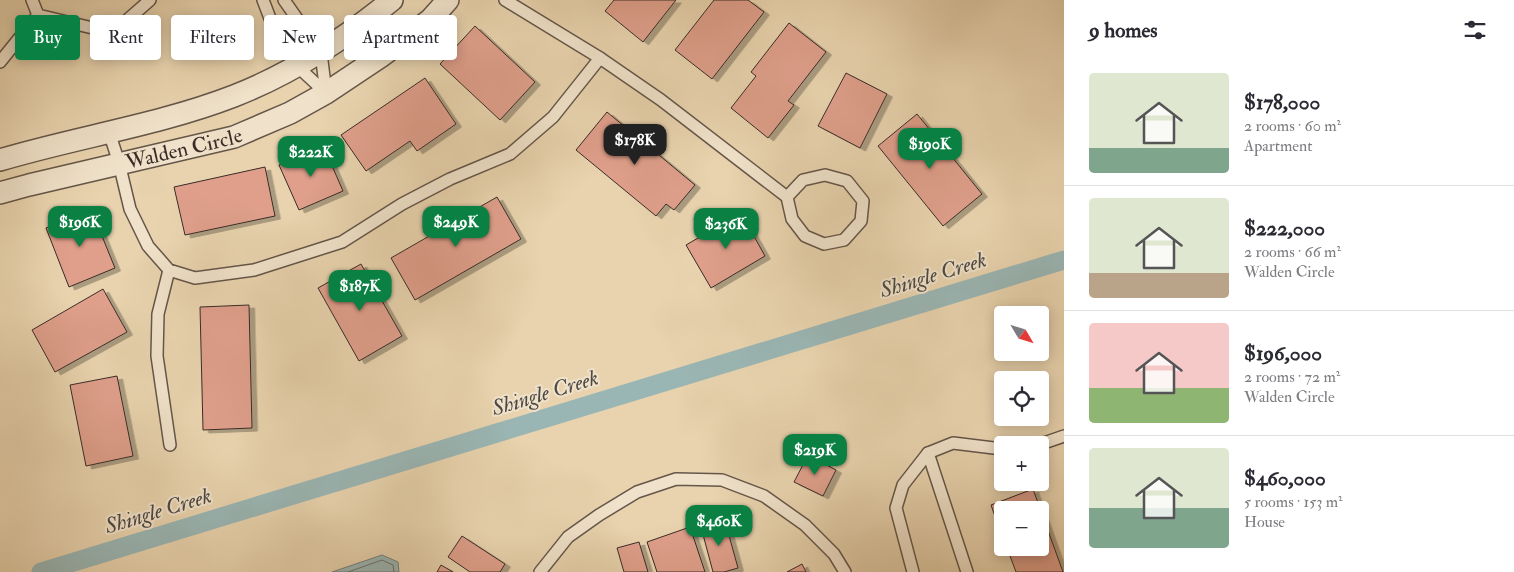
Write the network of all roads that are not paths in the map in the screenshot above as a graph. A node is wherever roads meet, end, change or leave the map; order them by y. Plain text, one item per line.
1 (32, 0) edge
2 (150, 0) edge
3 (263, 0) edge
4 (284, 0) edge
5 (392, 0) edge
6 (448, 0) edge
7 (505, 0) edge
8 (38, 15) edge
9 (294, 15) edge
10 (80, 25) edge
11 (15, 43) edge
12 (334, 44) edge
13 (600, 58) junction
14 (308, 60) edge
15 (322, 60) edge
16 (0, 62) edge
17 (297, 66) junction
18 (326, 93) junction
19 (109, 132) junction
20 (0, 160) edge
21 (119, 163) junction
22 (0, 193) edge
23 (787, 197) junction
24 (169, 270) junction
25 (1064, 436) edge
26 (1049, 441) edge
27 (170, 445) dead end
28 (994, 448) edge
29 (928, 452) junction
30 (540, 572) edge
31 (845, 572) edge
32 (913, 572) edge
33 (967, 572) edge

1 - 8 lane
2 - 10 lane
3 - 17 lane
4 - 9 lane
5 - 12 street, Walden Circle
6 - 18 street, Walden Circle
7 - 13 lane
11 - 16 lane
13 - 23 lane
13 - 24 lane
14 - 17 street, Walden Circle
15 - 18 lane
17 - 18 lane
17 - 19 street, Walden Circle
18 - 21 street, Walden Circle
19 - 20 street, Walden Circle
19 - 21 lane
21 - 22 street, Walden Circle
21 - 24 lane
23 - 23 lane
24 - 27 lane
25 - 26 lane
28 - 29 lane
29 - 32 lane
29 - 33 lane
30 - 31 lane

